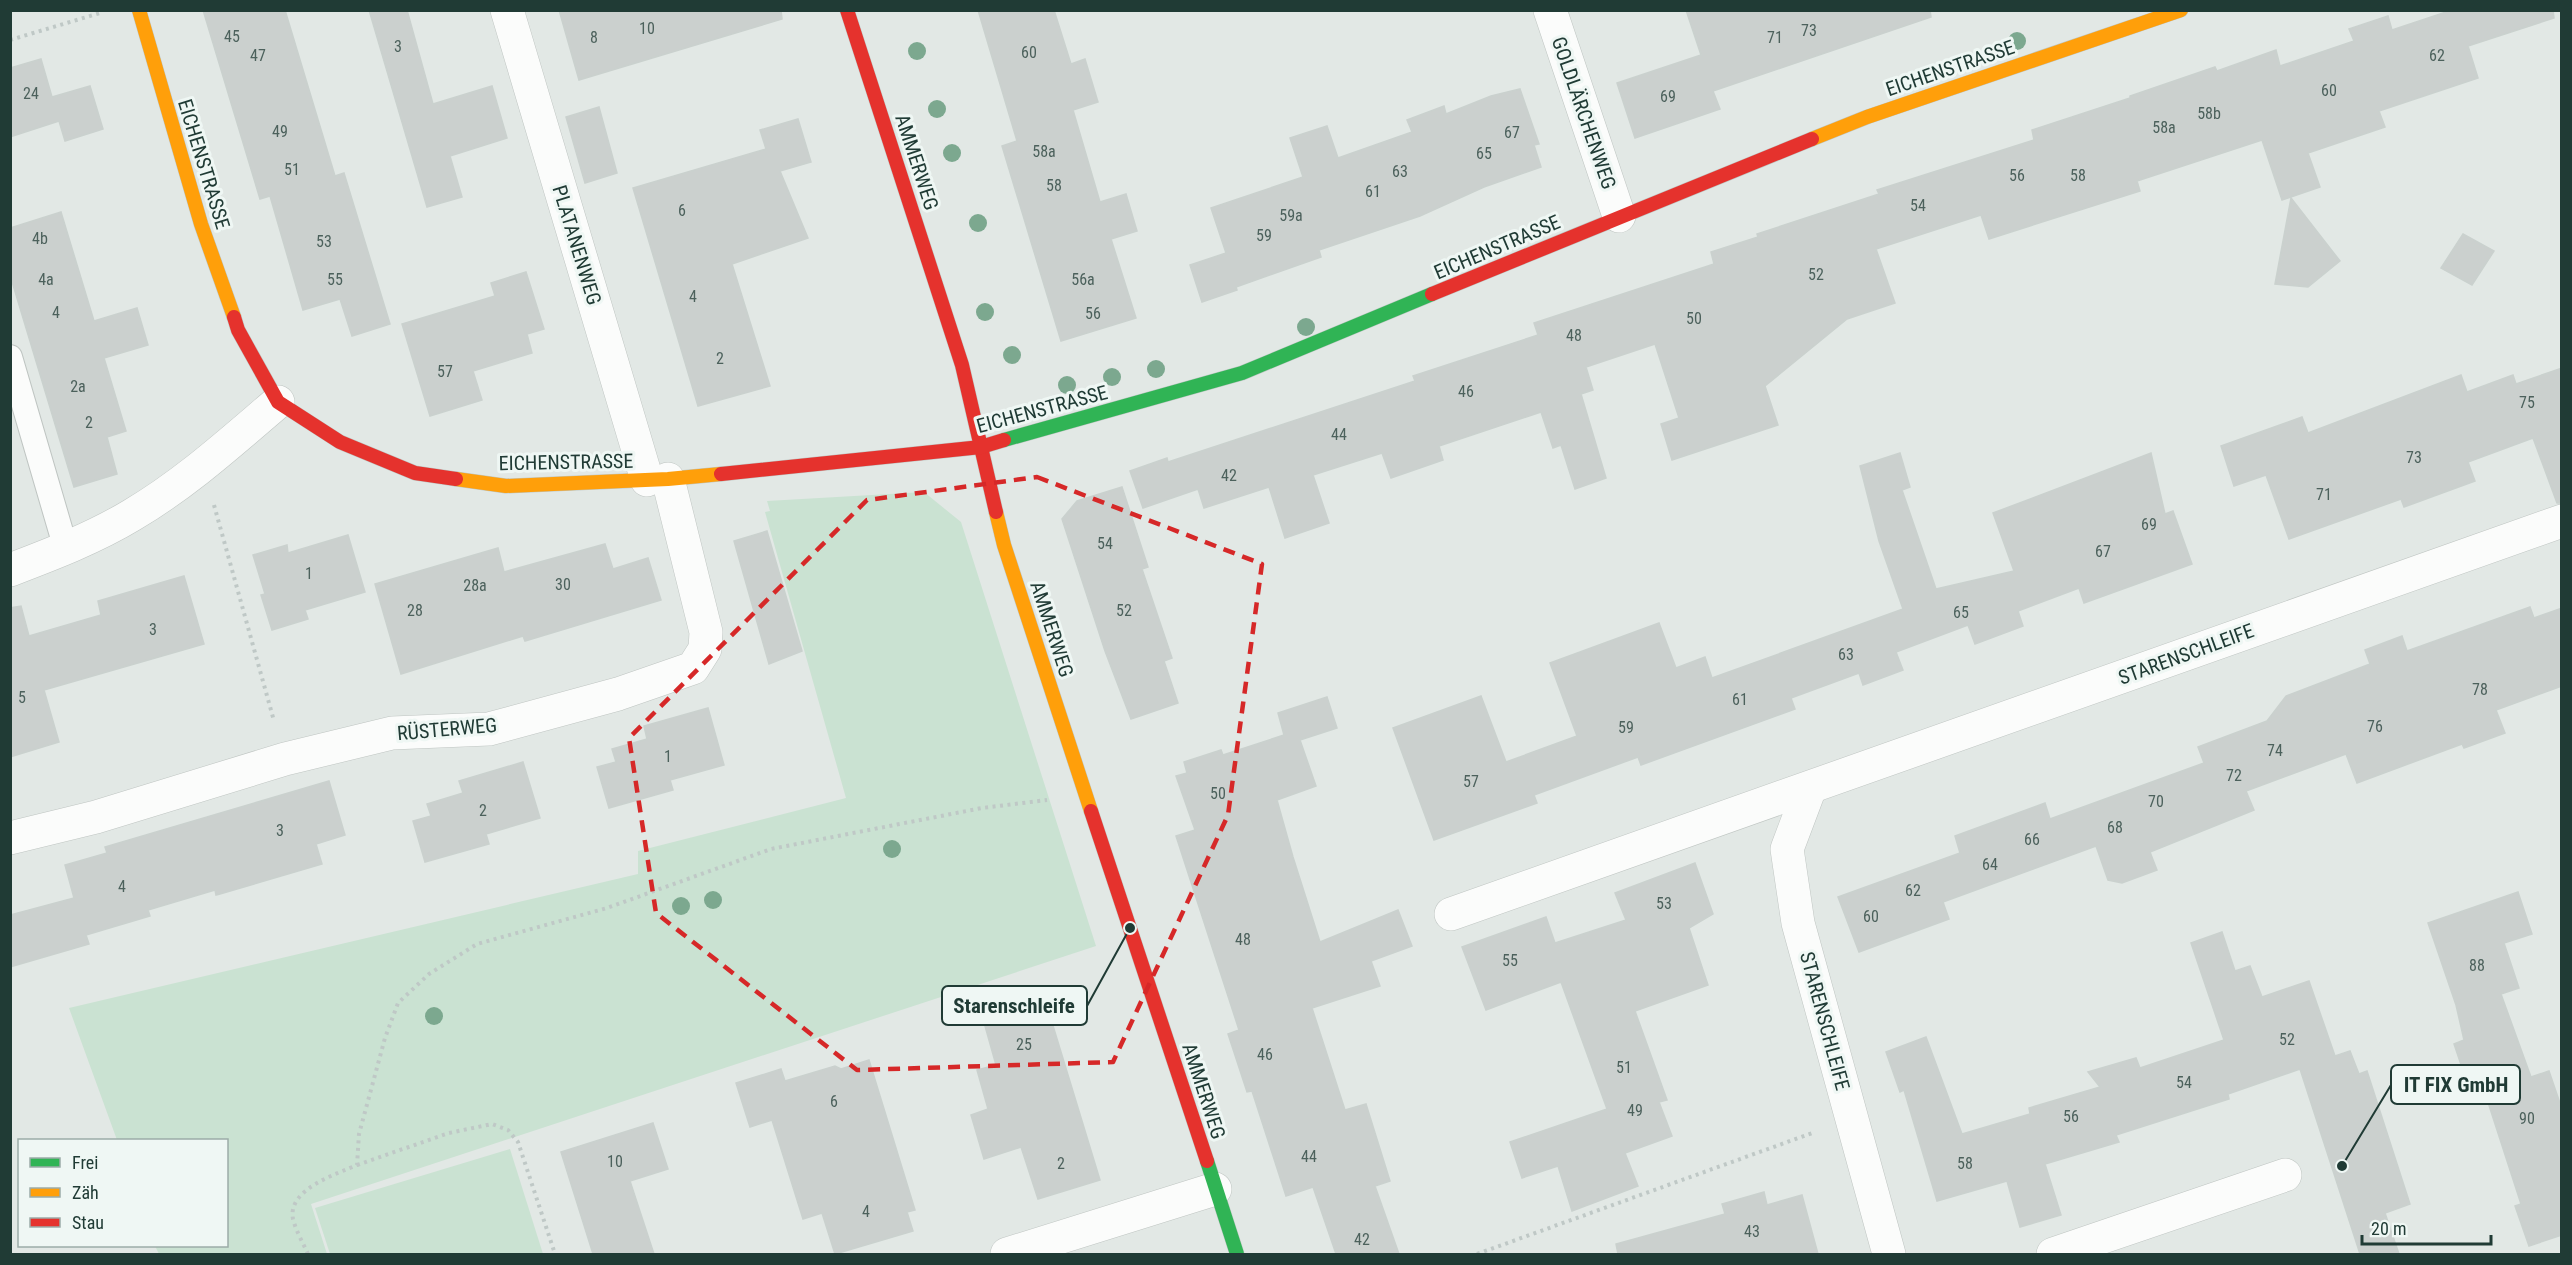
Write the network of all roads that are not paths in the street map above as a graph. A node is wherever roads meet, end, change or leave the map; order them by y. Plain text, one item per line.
1 (139, 10) edge
2 (507, 10) edge
3 (847, 10) edge
4 (1550, 10) edge
5 (2181, 10) edge
6 (2123, 19) edge
7 (1619, 216) junction
8 (10, 357) edge
9 (278, 402) junction
10 (981, 447) junction
11 (657, 479) junction
12 (2562, 521) edge
13 (66, 549) junction
14 (10, 570) edge
15 (1810, 788) junction
16 (10, 838) edge
17 (1451, 914) dead end
18 (2285, 1175) dead end
19 (1215, 1189) junction
20 (1006, 1254) edge
21 (1236, 1254) edge
22 (1889, 1254) edge
23 (2053, 1254) edge

1 - 9 street, EICHENSTRASSE
2 - 11 street, PLATANENWEG
3 - 10 street, AMMERWEG
4 - 7 street, GOLDLÄRCHENWEG
5 - 6 street, EICHENSTRASSE
6 - 7 street, EICHENSTRASSE
7 - 10 street, EICHENSTRASSE
8 - 13 lane
9 - 11 street, EICHENSTRASSE
9 - 13 street
10 - 11 street, EICHENSTRASSE
10 - 19 street, AMMERWEG
11 - 16 street, RÜSTERWEG
12 - 15 street, STARENSCHLEIFE
13 - 14 street
15 - 17 street, STARENSCHLEIFE
15 - 22 street, STARENSCHLEIFE
18 - 23 street
19 - 20 street
19 - 21 street, AMMERWEG

